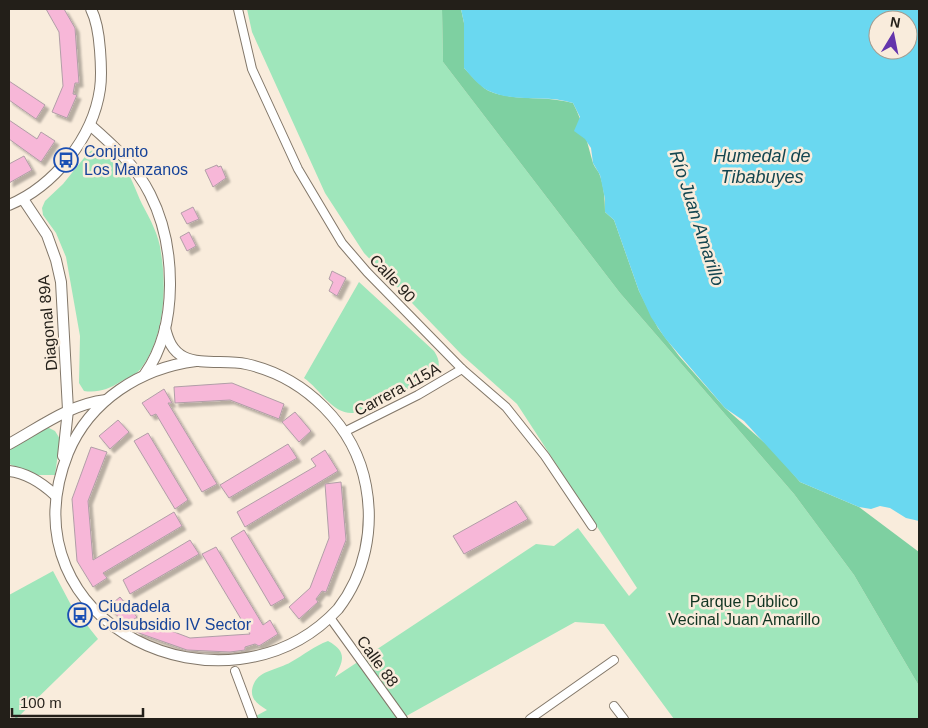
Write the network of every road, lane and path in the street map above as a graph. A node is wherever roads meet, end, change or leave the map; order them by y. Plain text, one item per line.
1 (91, 9) edge
2 (238, 9) edge
3 (90, 125) junction
4 (23, 199) junction
5 (9, 205) edge
6 (165, 328) junction
7 (196, 361) junction
8 (462, 369) junction
9 (145, 374) junction
10 (106, 400) junction
11 (68, 410) junction
12 (84, 424) junction
13 (344, 432) junction
14 (9, 444) edge
15 (61, 469) junction
16 (9, 471) edge
17 (55, 495) junction
18 (592, 526) dead end
19 (331, 619) junction
20 (114, 638) dead end
21 (614, 660) dead end
22 (270, 662) dead end
23 (249, 668) dead end
24 (235, 670) junction
25 (222, 672) dead end
26 (614, 706) dead end
27 (254, 719) edge
28 (403, 719) edge
29 (530, 719) edge
30 (624, 719) edge

1 - 3 street
2 - 8 street, Calle 90
3 - 4 street
3 - 6 street
4 - 5 street
4 - 11 street, Diagonal 89A
6 - 7 street
6 - 9 street
7 - 9 street, Diagonal 89A
7 - 13 street, Diagonal 89A
8 - 13 street, Carrera 115A
8 - 18 street, Calle 90
9 - 10 street, Diagonal 89A
10 - 11 street
10 - 12 street, Diagonal 89A
11 - 12 street
11 - 14 street
11 - 15 street, Diagonal 89A
12 - 15 street, Diagonal 89A
13 - 19 street, Diagonal 89A
15 - 17 street, Diagonal 89A
16 - 17 street
17 - 20 street, Diagonal 89A
19 - 22 street, Diagonal 89A
19 - 28 street, Calle 88
21 - 29 street
23 - 24 street
24 - 25 street
24 - 27 street
26 - 30 street

